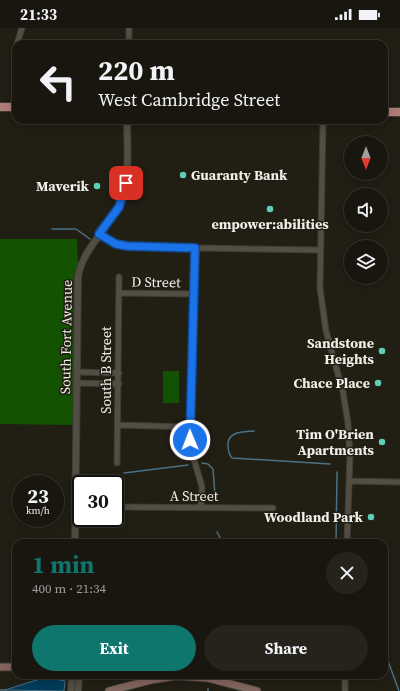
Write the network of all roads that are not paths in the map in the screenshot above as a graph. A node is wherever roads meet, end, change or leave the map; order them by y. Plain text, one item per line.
1 (22, 28) edge
2 (129, 28) edge
3 (18, 40) edge
4 (129, 40) edge
5 (0, 106) edge
6 (12, 107) edge
7 (388, 112) edge
8 (400, 112) edge
9 (127, 124) edge
10 (323, 124) edge
11 (99, 234) junction
12 (195, 248) junction
13 (320, 250) junction
14 (119, 277) dead end
15 (119, 293) junction
16 (193, 294) junction
17 (76, 372) junction
18 (119, 373) junction
19 (76, 383) junction
20 (119, 384) junction
21 (118, 425) junction
22 (190, 427) junction
23 (117, 463) dead end
24 (77, 475) edge
25 (349, 481) junction
26 (400, 482) edge
27 (124, 508) edge
28 (202, 508) junction
29 (273, 508) dead end
30 (76, 527) edge
31 (75, 539) edge
32 (348, 539) edge
33 (0, 667) edge
34 (12, 667) edge
35 (72, 679) edge
36 (79, 679) edge
37 (157, 679) edge
38 (212, 679) edge
39 (345, 679) edge
40 (71, 691) edge
41 (78, 691) edge
42 (109, 691) edge
43 (257, 691) edge
44 (345, 691) edge

1 - 3 street
2 - 4 street
5 - 6 main road
7 - 8 main road
9 - 11 street, South Fort Avenue
10 - 13 street
11 - 12 street
11 - 17 street, South Fort Avenue
12 - 13 street
12 - 16 street
13 - 25 street
14 - 15 street, South B Street
15 - 16 street, D Street
15 - 18 street, South B Street
16 - 22 street
17 - 18 street
17 - 19 street, South Fort Avenue
18 - 20 street, South B Street
19 - 20 street
19 - 24 street, South Fort Avenue
20 - 21 street, South B Street
21 - 22 street
21 - 23 street, South B Street
22 - 28 street
25 - 26 street
25 - 32 street
27 - 28 street, A Street
28 - 29 street, A Street
30 - 31 street, South Fort Avenue
33 - 34 main road
35 - 40 street
36 - 41 street
37 - 42 main road
38 - 43 main road
39 - 44 street

